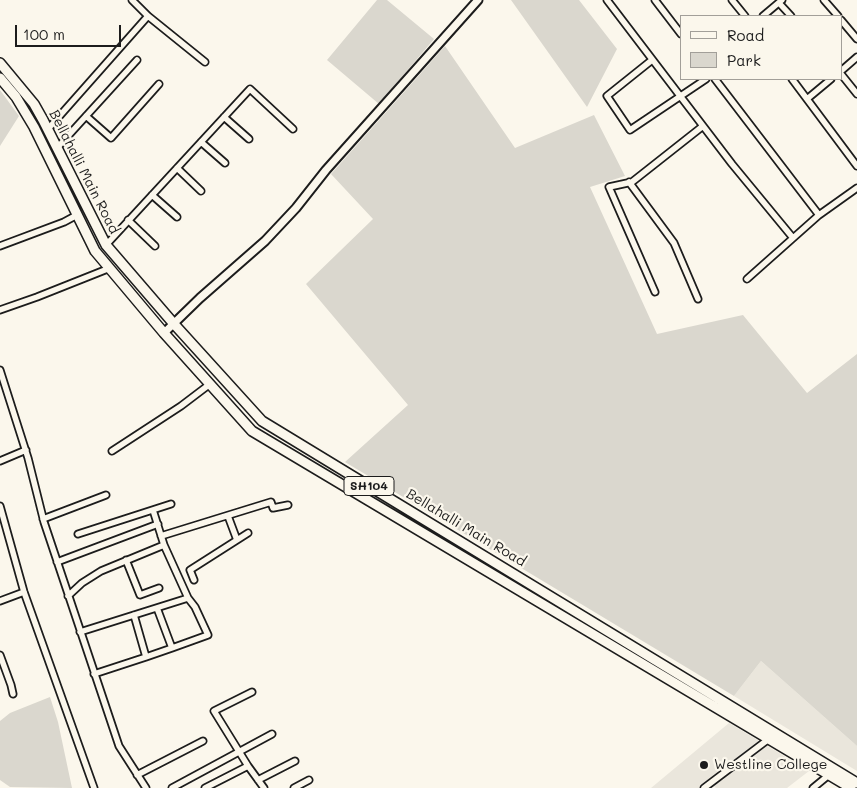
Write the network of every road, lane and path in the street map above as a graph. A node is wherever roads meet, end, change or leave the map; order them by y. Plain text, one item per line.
1 (132, 0) edge
2 (478, 0) edge
3 (607, 0) edge
4 (655, 0) edge
5 (732, 0) edge
6 (824, 0) edge
7 (780, 1) edge
8 (744, 15) edge
9 (764, 15) edge
10 (790, 15) edge
11 (837, 15) edge
12 (148, 16) junction
13 (842, 21) edge
14 (680, 33) edge
15 (857, 39) edge
16 (857, 57) edge
17 (137, 60) dead end
18 (652, 60) junction
19 (205, 62) dead end
20 (0, 63) edge
21 (842, 71) edge
22 (842, 73) edge
23 (0, 78) edge
24 (704, 80) edge
25 (717, 80) edge
26 (793, 80) edge
27 (830, 80) edge
28 (159, 84) dead end
29 (857, 94) edge
30 (679, 95) junction
31 (807, 99) junction
32 (86, 116) junction
33 (224, 117) junction
34 (703, 126) junction
35 (48, 129) junction
36 (293, 129) dead end
37 (249, 139) dead end
38 (201, 142) junction
39 (57, 148) junction
40 (226, 163) dead end
41 (857, 166) edge
42 (177, 168) junction
43 (629, 182) junction
44 (857, 188) edge
45 (202, 191) dead end
46 (152, 195) junction
47 (77, 215) junction
48 (819, 215) junction
49 (177, 217) dead end
50 (128, 220) junction
51 (793, 238) junction
52 (106, 245) junction
53 (0, 246) edge
54 (155, 246) dead end
55 (110, 268) junction
56 (747, 279) dead end
57 (655, 292) dead end
58 (698, 299) dead end
59 (0, 310) edge
60 (174, 324) junction
61 (164, 333) junction
62 (0, 370) edge
63 (210, 384) junction
64 (26, 450) junction
65 (112, 451) dead end
66 (0, 461) edge
67 (106, 494) dead end
68 (170, 504) dead end
69 (288, 505) dead end
70 (0, 506) edge
71 (153, 510) junction
72 (228, 516) junction
73 (43, 519) junction
74 (158, 524) junction
75 (248, 533) dead end
76 (78, 534) dead end
77 (161, 536) junction
78 (237, 540) junction
79 (164, 545) junction
80 (126, 560) junction
81 (57, 562) junction
82 (194, 580) dead end
83 (159, 588) dead end
84 (24, 592) junction
85 (68, 596) junction
86 (188, 598) junction
87 (0, 601) edge
88 (157, 608) junction
89 (134, 615) junction
90 (80, 632) junction
91 (172, 648) junction
92 (0, 655) edge
93 (146, 658) junction
94 (94, 674) junction
95 (252, 692) dead end
96 (13, 694) dead end
97 (272, 734) dead end
98 (772, 736) junction
99 (202, 741) dead end
100 (238, 752) junction
101 (295, 761) dead end
102 (248, 766) junction
103 (830, 774) junction
104 (138, 775) junction
105 (258, 780) junction
106 (309, 780) dead end
107 (857, 783) edge
108 (708, 787) edge
109 (94, 788) edge
110 (146, 788) edge
111 (172, 788) edge
112 (207, 788) edge
113 (264, 788) edge
114 (294, 788) edge
115 (813, 788) edge
116 (851, 788) edge

1 - 12 street
2 - 60 street
3 - 18 street
4 - 14 street
5 - 8 street
6 - 11 street
7 - 9 street
7 - 10 street
12 - 19 street
12 - 35 street
13 - 15 street
16 - 21 street
17 - 32 street
18 - 30 street
18 - 30 street
20 - 35 main road, Bellahalli Main Road / SH104
22 - 29 street
23 - 47 main road, Bellahalli Main Road / SH104
24 - 30 street
25 - 48 street
26 - 31 street
27 - 31 street
28 - 32 street
30 - 34 street
31 - 41 street
32 - 39 street
33 - 36 street
33 - 37 street
33 - 38 street
34 - 43 street
34 - 51 street
35 - 39 main road, Bellahalli Main Road / SH104
38 - 40 street
38 - 42 street
39 - 52 main road, Bellahalli Main Road / SH104
42 - 45 street
42 - 46 street
43 - 57 street
43 - 58 street
44 - 48 street
46 - 49 street
46 - 50 street
47 - 53 street
47 - 55 main road, Bellahalli Main Road / SH104
48 - 51 street
50 - 52 street
50 - 54 street
51 - 56 street
52 - 60 main road, Bellahalli Main Road / SH104
55 - 59 street
55 - 61 main road, Bellahalli Main Road / SH104
60 - 61 street
60 - 98 main road, Bellahalli Main Road / SH104
61 - 63 main road, Bellahalli Main Road / SH104
62 - 64 street
63 - 65 street
63 - 98 main road, Bellahalli Main Road / SH104
64 - 66 street
64 - 73 street
67 - 73 street
68 - 71 street
69 - 72 street
70 - 84 street
71 - 74 street
71 - 76 street
72 - 77 street
72 - 78 street
73 - 81 street
74 - 77 street
74 - 81 street
75 - 78 street
77 - 79 street
78 - 82 street
79 - 80 street
79 - 86 street
80 - 83 street
80 - 85 street
81 - 85 street
84 - 87 street
84 - 109 street
85 - 90 street
86 - 88 street
86 - 91 street
88 - 89 street
88 - 91 street
89 - 90 street
89 - 93 street
90 - 94 street
91 - 93 street
92 - 96 street
93 - 94 street
94 - 104 street
95 - 100 street
97 - 100 street
98 - 103 main road, Bellahalli Main Road / SH104
98 - 107 main road, Bellahalli Main Road / SH104
98 - 108 street
99 - 104 street
100 - 102 street
100 - 111 street
101 - 105 street
102 - 105 street
102 - 112 street
103 - 115 street
103 - 116 main road, Bellahalli Main Road / SH104
104 - 110 street
105 - 113 street
106 - 114 street

